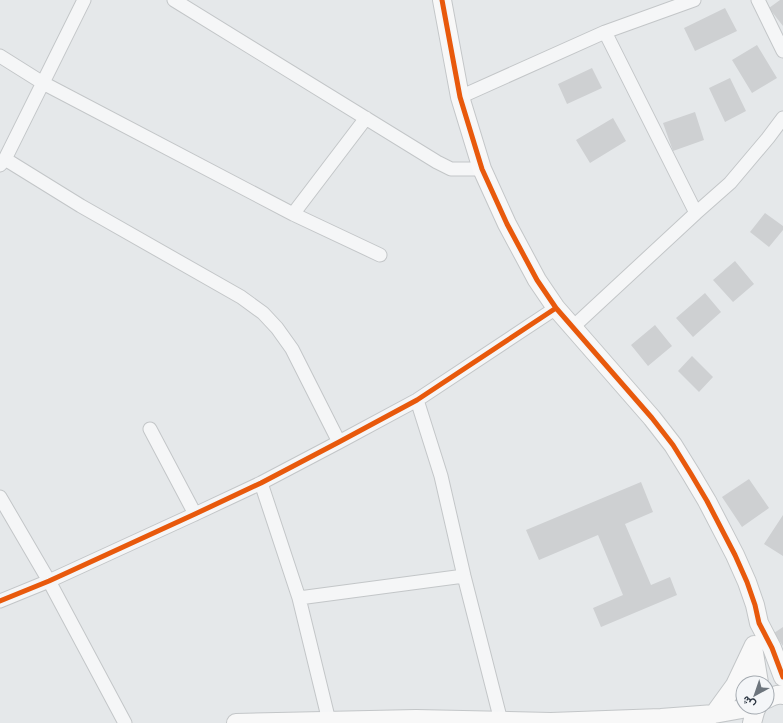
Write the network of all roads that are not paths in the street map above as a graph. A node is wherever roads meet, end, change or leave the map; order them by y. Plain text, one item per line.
1 (84, 0) edge
2 (174, 0) edge
3 (442, 0) edge
4 (694, 0) edge
5 (758, 0) edge
6 (605, 32) junction
7 (783, 51) edge
8 (0, 56) edge
9 (43, 82) junction
10 (460, 97) junction
11 (366, 118) junction
12 (783, 118) edge
13 (3, 162) edge
14 (482, 169) junction
15 (696, 213) junction
16 (293, 214) junction
17 (380, 255) dead end
18 (556, 308) junction
19 (573, 327) junction
20 (417, 400) junction
21 (150, 429) dead end
22 (339, 442) junction
23 (261, 483) junction
24 (0, 497) edge
25 (195, 514) junction
26 (464, 576) junction
27 (49, 581) junction
28 (299, 598) junction
29 (0, 600) edge
30 (759, 623) junction
31 (753, 647) junction
32 (758, 675) edge
33 (783, 677) edge
34 (735, 710) edge
35 (714, 714) junction
36 (329, 721) junction
37 (501, 721) junction
38 (270, 722) edge
39 (124, 723) edge
40 (236, 723) edge
41 (551, 723) edge

1 - 9 street
2 - 11 street
3 - 10 street
4 - 6 street
5 - 7 street
6 - 10 street
6 - 15 street
8 - 9 street
9 - 13 street
9 - 16 street
10 - 14 street
11 - 14 street
11 - 16 street
12 - 15 street
13 - 22 street
14 - 18 street
15 - 19 street
16 - 17 street
18 - 19 street
18 - 20 street
19 - 30 street
20 - 22 street
20 - 26 street
21 - 25 street
22 - 23 street
23 - 25 street
23 - 28 street
24 - 27 street
25 - 27 street
26 - 28 street
26 - 37 street
27 - 29 street
27 - 39 street
28 - 36 street
30 - 31 street
30 - 33 street
31 - 32 street
31 - 35 street
34 - 35 street
35 - 41 street
36 - 37 street
36 - 38 street
37 - 41 street
38 - 40 street

